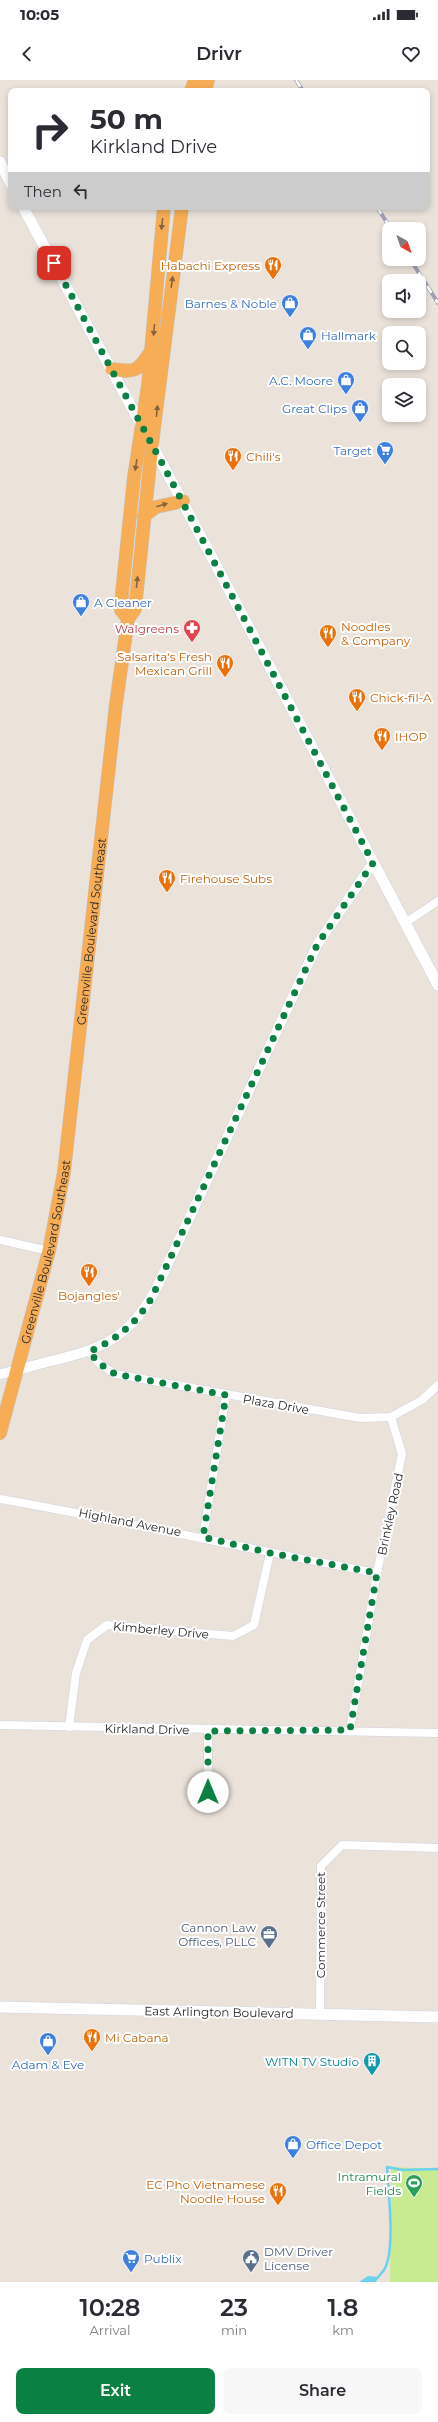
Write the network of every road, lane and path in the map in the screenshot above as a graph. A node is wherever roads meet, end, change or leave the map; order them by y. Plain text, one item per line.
1 (0, 162) edge
2 (8, 178) edge
3 (26, 210) edge
4 (164, 210) edge
5 (181, 210) edge
6 (152, 349) junction
7 (112, 369) junction
8 (142, 426) junction
9 (152, 444) junction
10 (182, 501) junction
11 (144, 516) junction
12 (128, 619) junction
13 (373, 863) junction
14 (438, 901) edge
15 (404, 923) junction
16 (438, 985) edge
17 (0, 1240) edge
18 (49, 1251) junction
19 (89, 1352) junction
20 (17, 1371) junction
21 (0, 1374) edge
22 (438, 1385) edge
23 (226, 1395) junction
24 (391, 1417) junction
25 (0, 1433) edge
26 (0, 1499) edge
27 (203, 1537) junction
28 (270, 1553) junction
29 (377, 1573) junction
30 (0, 1725) edge
31 (69, 1727) junction
32 (350, 1730) junction
33 (208, 1731) junction
34 (438, 1733) edge
35 (208, 1792) dead end
36 (438, 1848) edge
37 (0, 2007) edge
38 (320, 2014) junction
39 (438, 2017) edge

1 - 2 main road
3 - 7 main road
4 -> 6 highway, Greenville Boulevard Southeast
9 -> 5 highway
6 - 7 highway
6 - 8 highway, Greenville Boulevard Southeast
7 - 8 main road
8 - 9 main road
8 -> 12 highway, Greenville Boulevard Southeast
9 - 10 main road
9 - 11 highway
11 -> 10 highway
10 - 13 main road
12 -> 11 highway
12 - 18 highway, Greenville Boulevard Southeast
13 - 15 main road
13 - 19 street
14 - 15 street
15 - 16 main road
17 - 18 street
18 - 20 highway, Greenville Boulevard Southeast
19 - 20 street
19 - 23 street, Plaza Drive
20 - 21 street
20 - 25 highway, Greenville Boulevard Southeast
22 - 24 street, Plaza Drive
23 - 24 street, Plaza Drive
23 - 27 street
24 - 29 street, Brinkley Road
26 - 27 street, Highland Avenue
27 - 28 street, Highland Avenue
28 - 29 street, Highland Avenue
28 - 31 street, Kimberley Drive
29 - 32 street, Brinkley Road
30 - 31 street, Kirkland Drive
31 - 33 street, Kirkland Drive
32 - 33 street, Kirkland Drive
32 - 34 street, Kirkland Drive
33 - 35 street
36 - 38 street, Commerce Street
37 - 38 main road, East Arlington Boulevard
38 - 39 main road, East Arlington Boulevard

